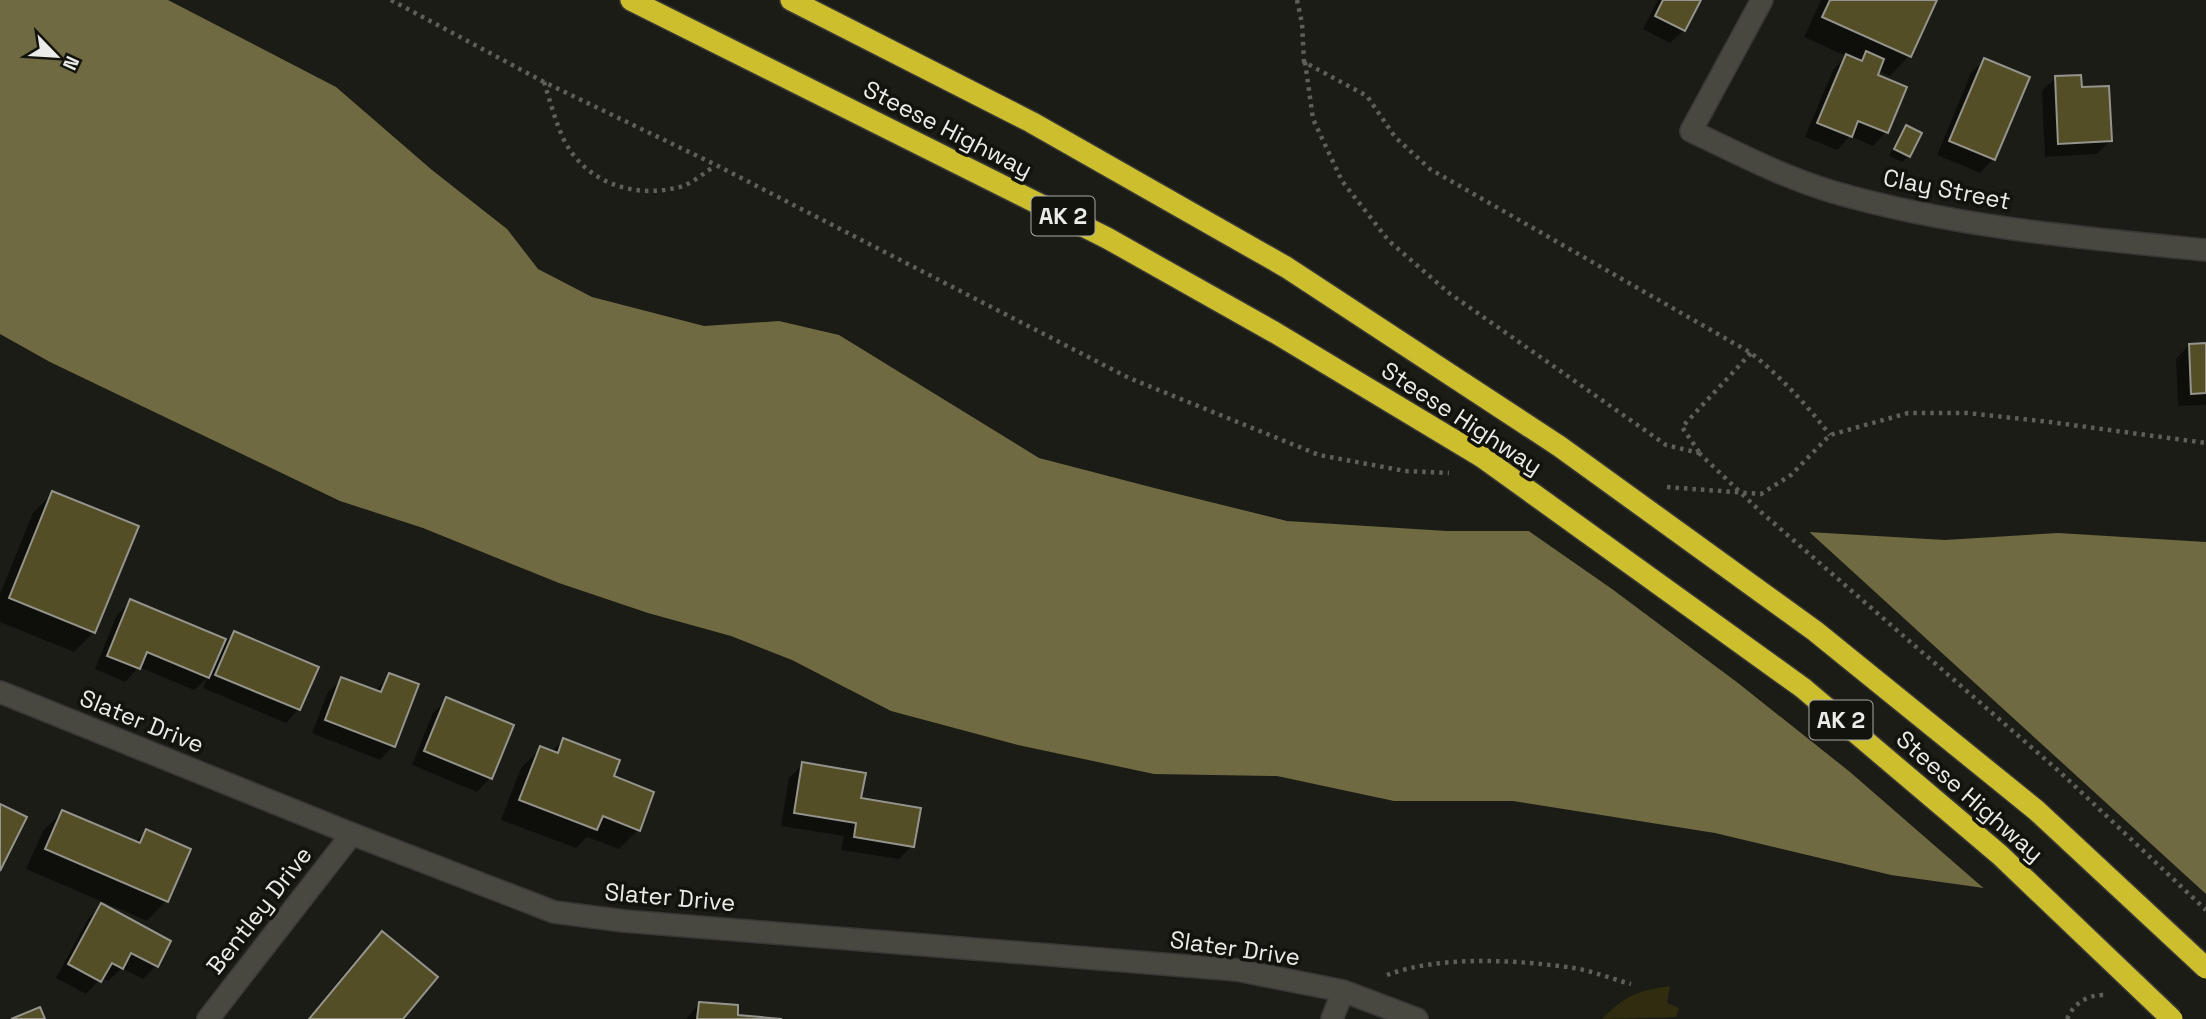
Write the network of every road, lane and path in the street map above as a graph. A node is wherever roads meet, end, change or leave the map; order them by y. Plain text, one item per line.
1 (631, 0) edge
2 (791, 0) edge
3 (1297, 0) edge
4 (1762, 0) edge
5 (1304, 62) junction
6 (544, 82) dead end
7 (716, 165) dead end
8 (2206, 250) edge
9 (1751, 352) junction
10 (1830, 435) dead end
11 (1699, 453) junction
12 (0, 692) edge
13 (352, 834) junction
14 (2206, 910) edge
15 (2206, 968) edge
16 (1397, 971) dead end
17 (1631, 984) dead end
18 (1343, 991) junction
19 (208, 1019) edge
20 (1332, 1019) edge
21 (1417, 1019) edge
22 (2172, 1019) edge

1 - 22 highway, Steese Highway / AK 2, bridge
2 - 15 highway, Steese Highway / AK 2, bridge
3 - 5 path
4 - 8 street, Clay Street
5 - 9 path
5 - 11 path
6 - 7 path
9 - 10 path
9 - 11 path
11 - 14 path, bridge
12 - 13 street, Slater Drive
13 - 18 street, Slater Drive
13 - 19 street, Bentley Drive
16 - 17 path
18 - 20 street
18 - 21 street, Slater Drive

